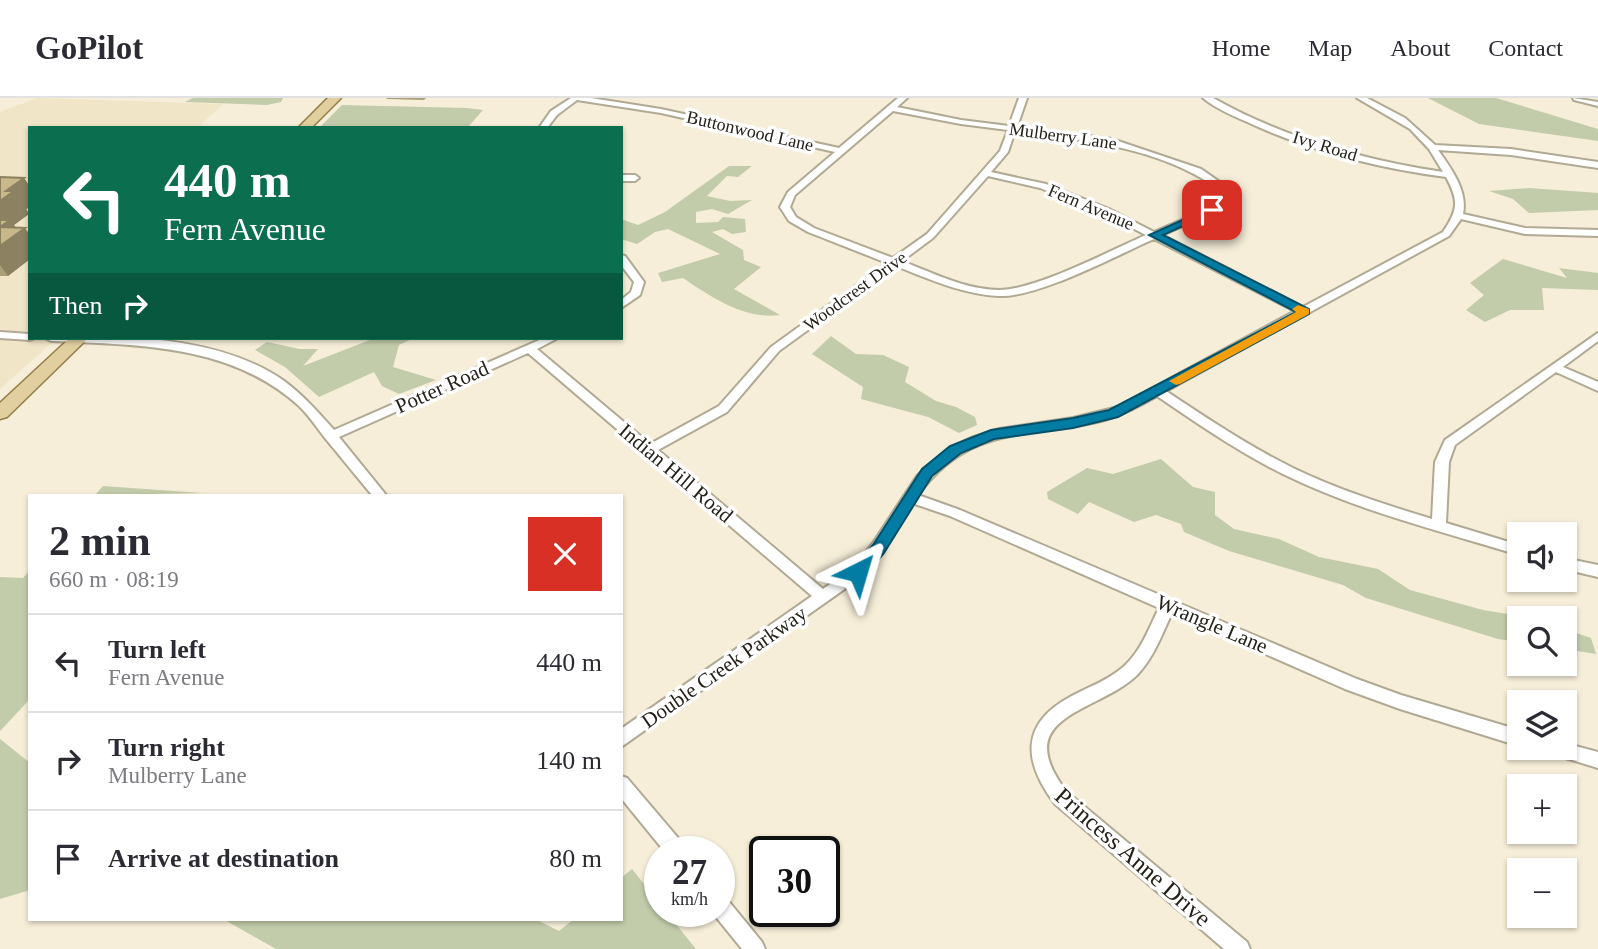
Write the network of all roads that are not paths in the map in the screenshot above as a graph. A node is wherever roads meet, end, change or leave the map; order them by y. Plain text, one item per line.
1 (335, 98) edge
2 (576, 98) edge
3 (903, 98) edge
4 (1023, 98) edge
5 (1207, 98) edge
6 (1361, 98) edge
7 (1577, 98) edge
8 (1598, 104) edge
9 (892, 108) junction
10 (306, 126) edge
11 (544, 126) edge
12 (1012, 128) junction
13 (1435, 147) junction
14 (841, 151) junction
15 (1598, 165) edge
16 (986, 173) junction
17 (1449, 175) junction
18 (623, 178) edge
19 (635, 178) dead end
20 (1458, 216) junction
21 (1598, 233) edge
22 (1154, 235) junction
23 (623, 261) edge
24 (894, 262) junction
25 (623, 303) edge
26 (1305, 312) junction
27 (0, 335) edge
28 (1598, 336) edge
29 (28, 337) edge
30 (77, 340) edge
31 (108, 340) edge
32 (548, 340) edge
33 (530, 348) junction
34 (1555, 367) junction
35 (1598, 387) edge
36 (1157, 391) junction
37 (0, 412) edge
38 (330, 436) junction
39 (649, 450) junction
40 (378, 494) edge
41 (910, 497) junction
42 (1439, 525) junction
43 (1507, 546) edge
44 (1577, 566) edge
45 (1598, 571) edge
46 (823, 597) junction
47 (1168, 605) junction
48 (1507, 734) edge
49 (623, 738) edge
50 (1577, 754) edge
51 (1598, 760) edge
52 (623, 786) edge
53 (664, 836) edge
54 (735, 925) edge
55 (755, 949) edge
56 (1240, 949) edge

1 - 10 main road
2 - 11 street
2 - 14 street, Buttonwood Lane
3 - 9 street
4 - 12 street, Woodcrest Drive
5 - 17 street, Ivy Road
6 - 13 street
7 - 8 street
9 - 12 street, Mulberry Lane
9 - 14 street
12 - 16 street, Woodcrest Drive
12 - 22 street, Mulberry Lane
13 - 15 street
13 - 17 street
14 - 24 street, Mulberry Lane
16 - 22 street, Fern Avenue
16 - 24 street, Woodcrest Drive
17 - 20 street
18 - 19 street
20 - 21 street
20 - 26 street, Double Creek Parkway
22 - 24 street, Mulberry Lane
22 - 26 street, Fern Avenue
23 - 25 street
24 - 39 street, Woodcrest Drive
26 - 36 street, Double Creek Parkway
27 - 29 street
28 - 34 street
30 - 37 main road
31 - 38 street
32 - 33 street, Potter Road
33 - 38 street, Potter Road
33 - 39 street, Indian Hill Road
34 - 35 street
34 - 42 street
36 - 41 street, Double Creek Parkway
36 - 42 street
38 - 40 street
39 - 46 street, Indian Hill Road
41 - 46 street, Double Creek Parkway
41 - 47 street, Wrangle Lane
42 - 43 street
44 - 45 street
46 - 49 street, Double Creek Parkway
47 - 48 street, Wrangle Lane
47 - 56 street, Princess Anne Drive
50 - 51 street
52 - 53 street
54 - 55 street

